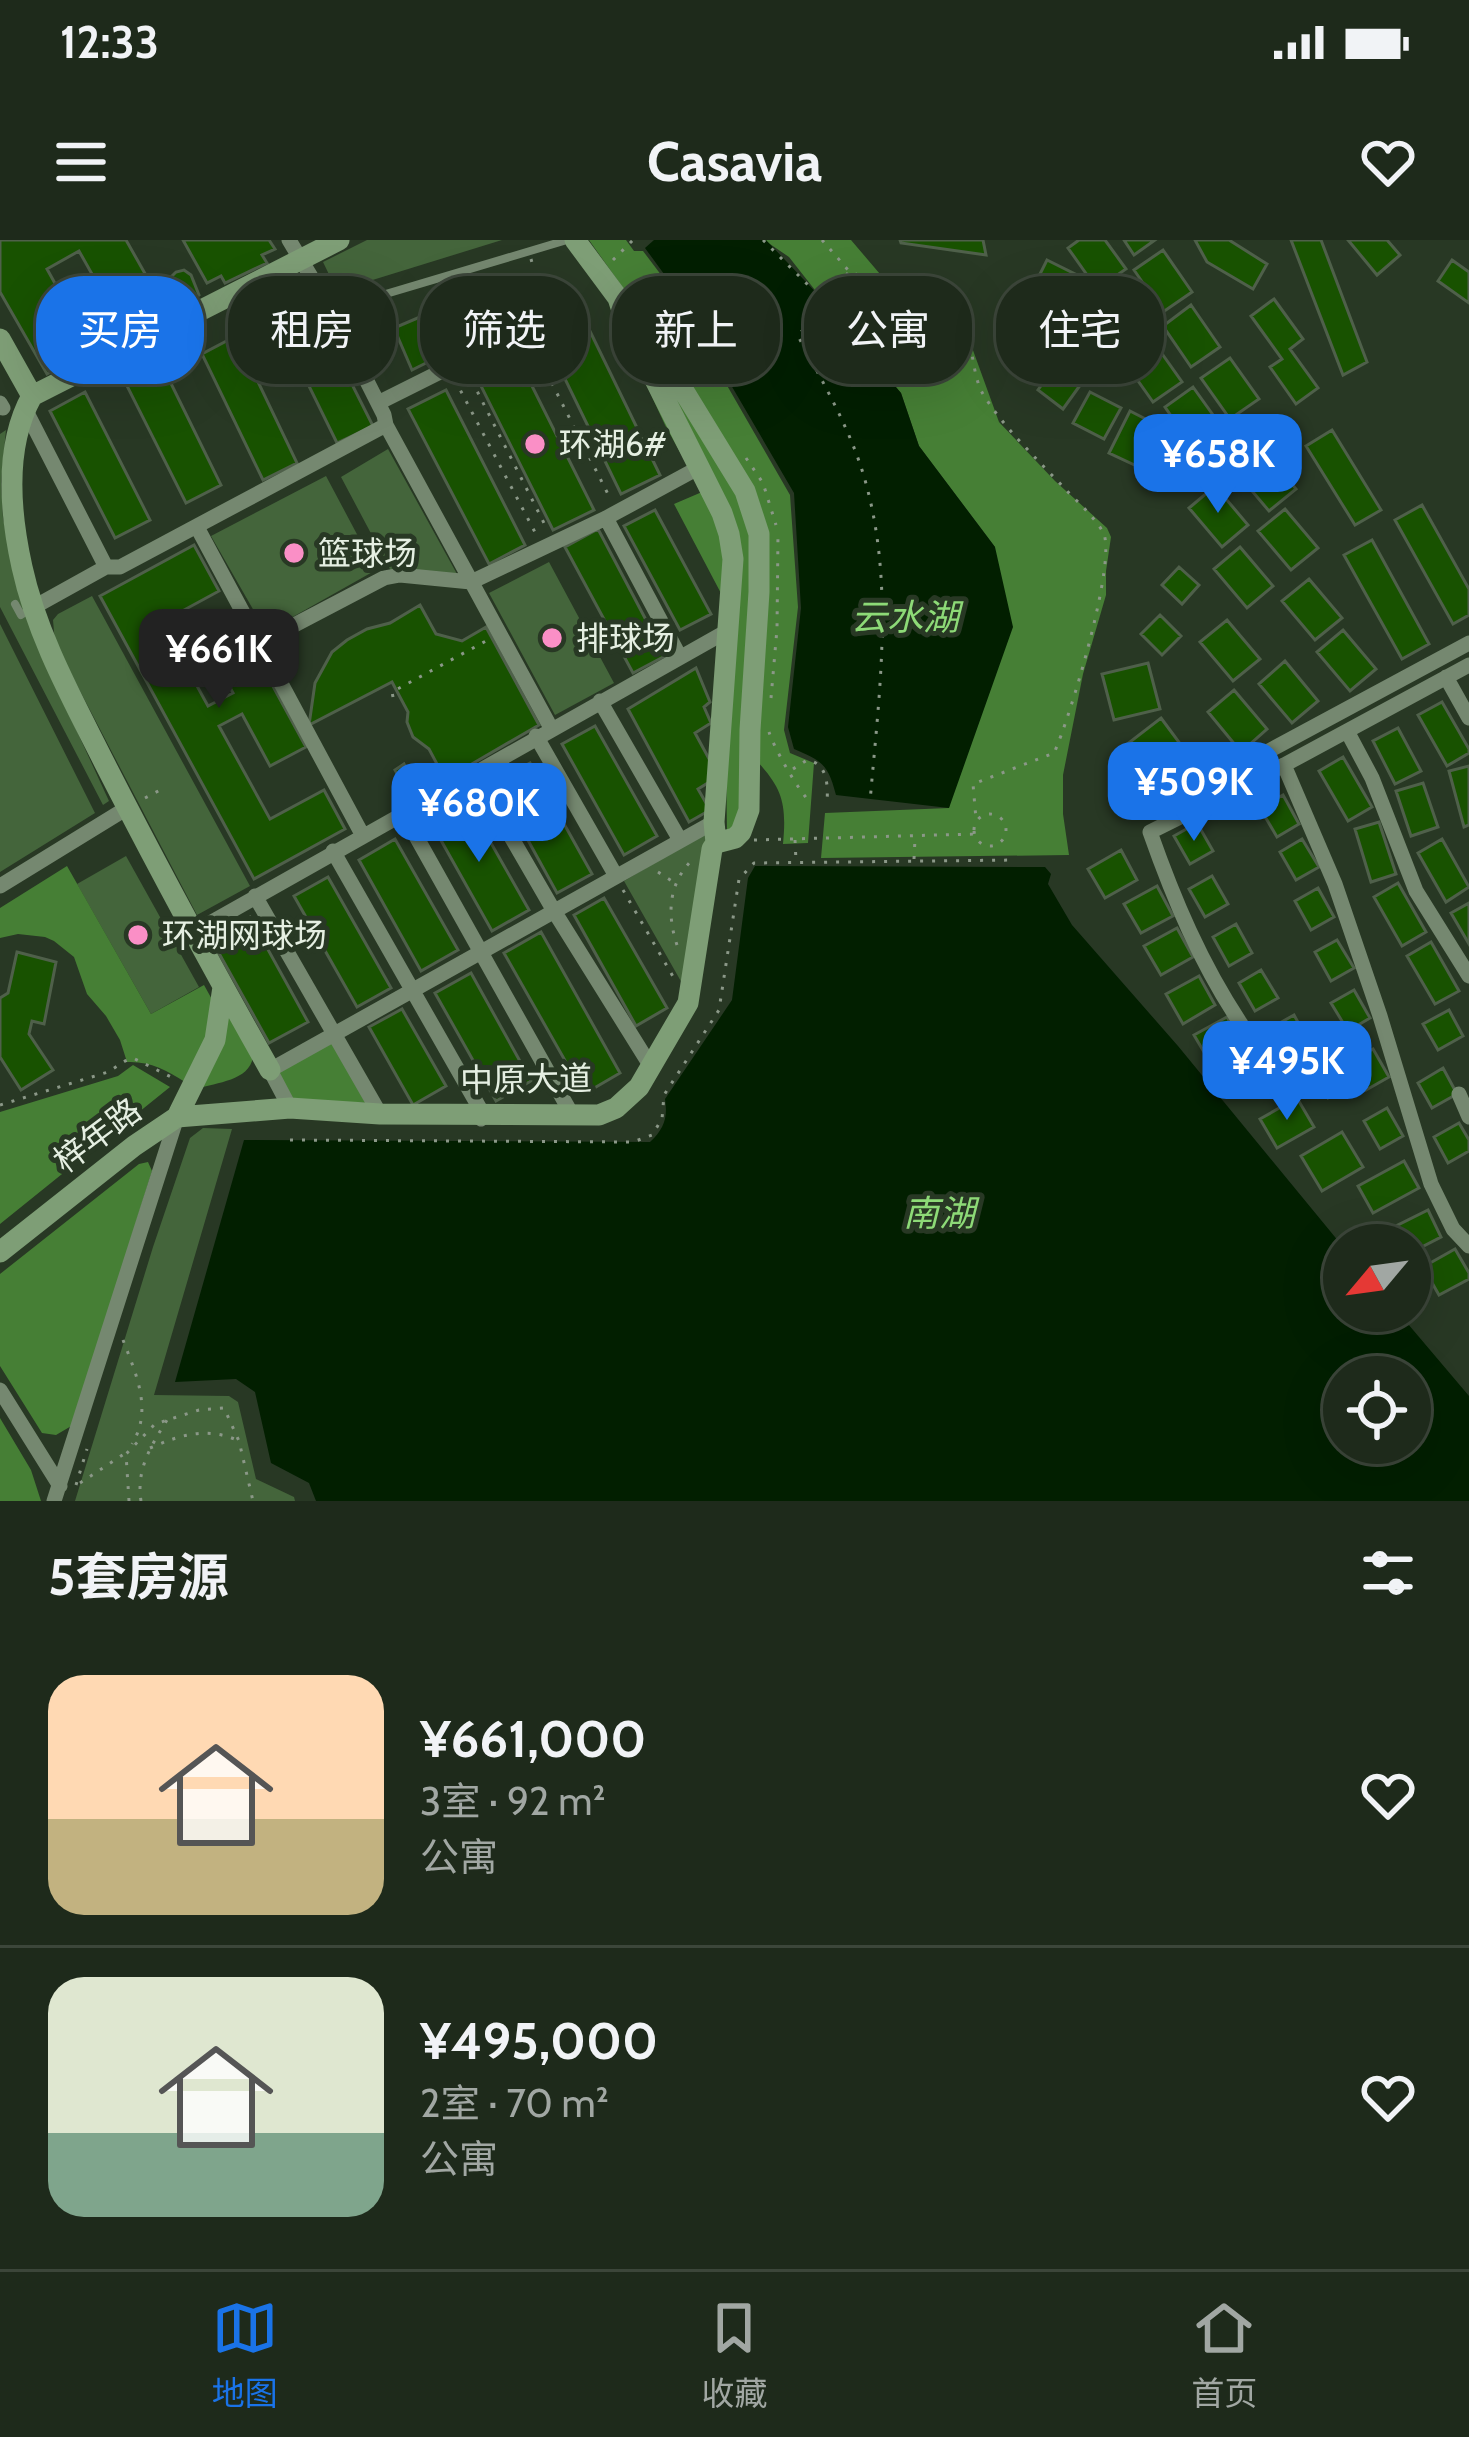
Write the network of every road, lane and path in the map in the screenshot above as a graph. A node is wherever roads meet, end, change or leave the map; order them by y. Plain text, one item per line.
1 (339, 240) edge
2 (571, 240) edge
3 (633, 240) edge
4 (763, 240) edge
5 (822, 240) edge
6 (294, 249) edge
7 (611, 262) dead end
8 (849, 272) junction
9 (310, 276) edge
10 (846, 276) edge
11 (804, 281) edge
12 (396, 291) edge
13 (612, 291) edge
14 (0, 339) edge
15 (420, 382) edge
16 (368, 384) edge
17 (457, 384) edge
18 (473, 384) edge
19 (551, 384) edge
20 (658, 384) edge
21 (679, 384) edge
22 (823, 384) edge
23 (378, 403) junction
24 (15, 404) edge
25 (386, 424) junction
26 (8, 439) edge
27 (700, 467) junction
28 (612, 515) junction
29 (196, 527) junction
30 (547, 542) junction
31 (106, 567) junction
32 (471, 583) junction
33 (24, 606) junction
34 (729, 630) junction
35 (499, 634) junction
36 (260, 643) junction
37 (1469, 643) edge
38 (680, 657) junction
39 (1469, 664) edge
40 (1446, 677) junction
41 (393, 697) dead end
42 (600, 701) junction
43 (1469, 718) edge
44 (1347, 731) junction
45 (543, 732) junction
46 (1284, 765) junction
47 (790, 770) dead end
48 (474, 772) junction
49 (1215, 780) dead end
50 (162, 789) dead end
51 (870, 802) dead end
52 (827, 803) dead end
53 (128, 808) junction
54 (400, 809) junction
55 (976, 819) junction
56 (363, 836) junction
57 (915, 836) dead end
58 (714, 838) junction
59 (796, 839) dead end
60 (680, 840) junction
61 (980, 842) junction
62 (334, 851) junction
63 (646, 860) junction
64 (982, 860) dead end
65 (914, 861) dead end
66 (796, 862) dead end
67 (616, 877) junction
68 (677, 884) junction
69 (0, 886) edge
70 (254, 896) junction
71 (554, 911) junction
72 (194, 932) junction
73 (482, 952) junction
74 (692, 973) junction
75 (1469, 976) edge
76 (223, 987) junction
77 (413, 990) junction
78 (688, 1003) junction
79 (1240, 1024) dead end
80 (334, 1035) junction
81 (650, 1065) junction
82 (270, 1070) junction
83 (175, 1079) dead end
84 (1459, 1094) dead end
85 (0, 1105) edge
86 (290, 1108) junction
87 (571, 1113) junction
88 (380, 1114) junction
89 (178, 1117) junction
90 (1469, 1117) edge
91 (482, 1118) junction
92 (1469, 1246) edge
93 (0, 1252) edge
94 (122, 1338) dead end
95 (0, 1390) edge
96 (167, 1420) junction
97 (239, 1441) junction
98 (149, 1448) junction
99 (126, 1454) junction
100 (63, 1491) edge
101 (128, 1501) edge
102 (141, 1501) edge
103 (253, 1501) edge

1 - 6 main road
2 - 12 lane
2 - 13 main road, 中原大道
3 - 7 path
4 - 11 path
5 - 8 path
6 - 9 street
6 - 24 main road
8 - 10 path
8 - 55 path
14 - 24 main road
15 - 23 street
16 - 23 street
17 - 30 path
18 - 30 path
19 - 28 path
20 - 27 main road, 中原大道
21 - 58 main road, 中原大道
22 - 51 path
23 - 25 street
24 - 26 main road
24 - 31 street
25 - 29 street
25 - 32 street
26 - 33 main road
27 - 28 street
27 - 34 main road, 中原大道
28 - 30 street
28 - 38 street
29 - 31 street
29 - 36 street
30 - 32 street
31 - 33 street
32 - 35 street
32 - 36 street
33 - 53 main road
34 - 38 street
34 - 58 main road, 中原大道
35 - 41 path
35 - 45 street
36 - 56 street
37 - 49 street
38 - 42 street
39 - 40 street
40 - 43 street
40 - 44 street
42 - 45 street
42 - 60 street
44 - 46 street
44 - 75 street
45 - 48 street
45 - 67 street
46 - 79 street
46 - 92 street
47 - 52 path
48 - 54 street
48 - 71 street
50 - 53 path
53 - 69 street
53 - 72 main road
54 - 56 street
54 - 73 street
55 - 61 path
55 - 61 path
56 - 62 street
57 - 65 path
58 - 60 street
58 - 68 path
58 - 74 main road, 中原大道
59 - 66 path
60 - 63 street
61 - 64 path
62 - 70 street
62 - 77 street
63 - 67 street
63 - 68 path
67 - 71 street
67 - 78 path
68 - 74 path
70 - 72 street
70 - 80 street
71 - 73 street
71 - 81 street
72 - 76 main road
73 - 77 street
73 - 87 street
74 - 78 main road, 中原大道
76 - 82 main road
76 - 89 main road
77 - 80 street
77 - 91 street
78 - 81 main road, 中原大道
80 - 82 street
80 - 88 street
81 - 87 main road, 中原大道
82 - 86 street
83 - 85 path
84 - 90 street
86 - 88 main road, 中原大道
86 - 89 main road, 中原大道
87 - 91 main road, 中原大道
88 - 91 main road, 中原大道
89 - 93 main road, 梓年路
89 - 100 street
94 - 99 path
95 - 100 street
96 - 97 path
96 - 98 path
96 - 99 path
97 - 98 path
97 - 103 path
98 - 102 path
99 - 100 path
99 - 101 path

